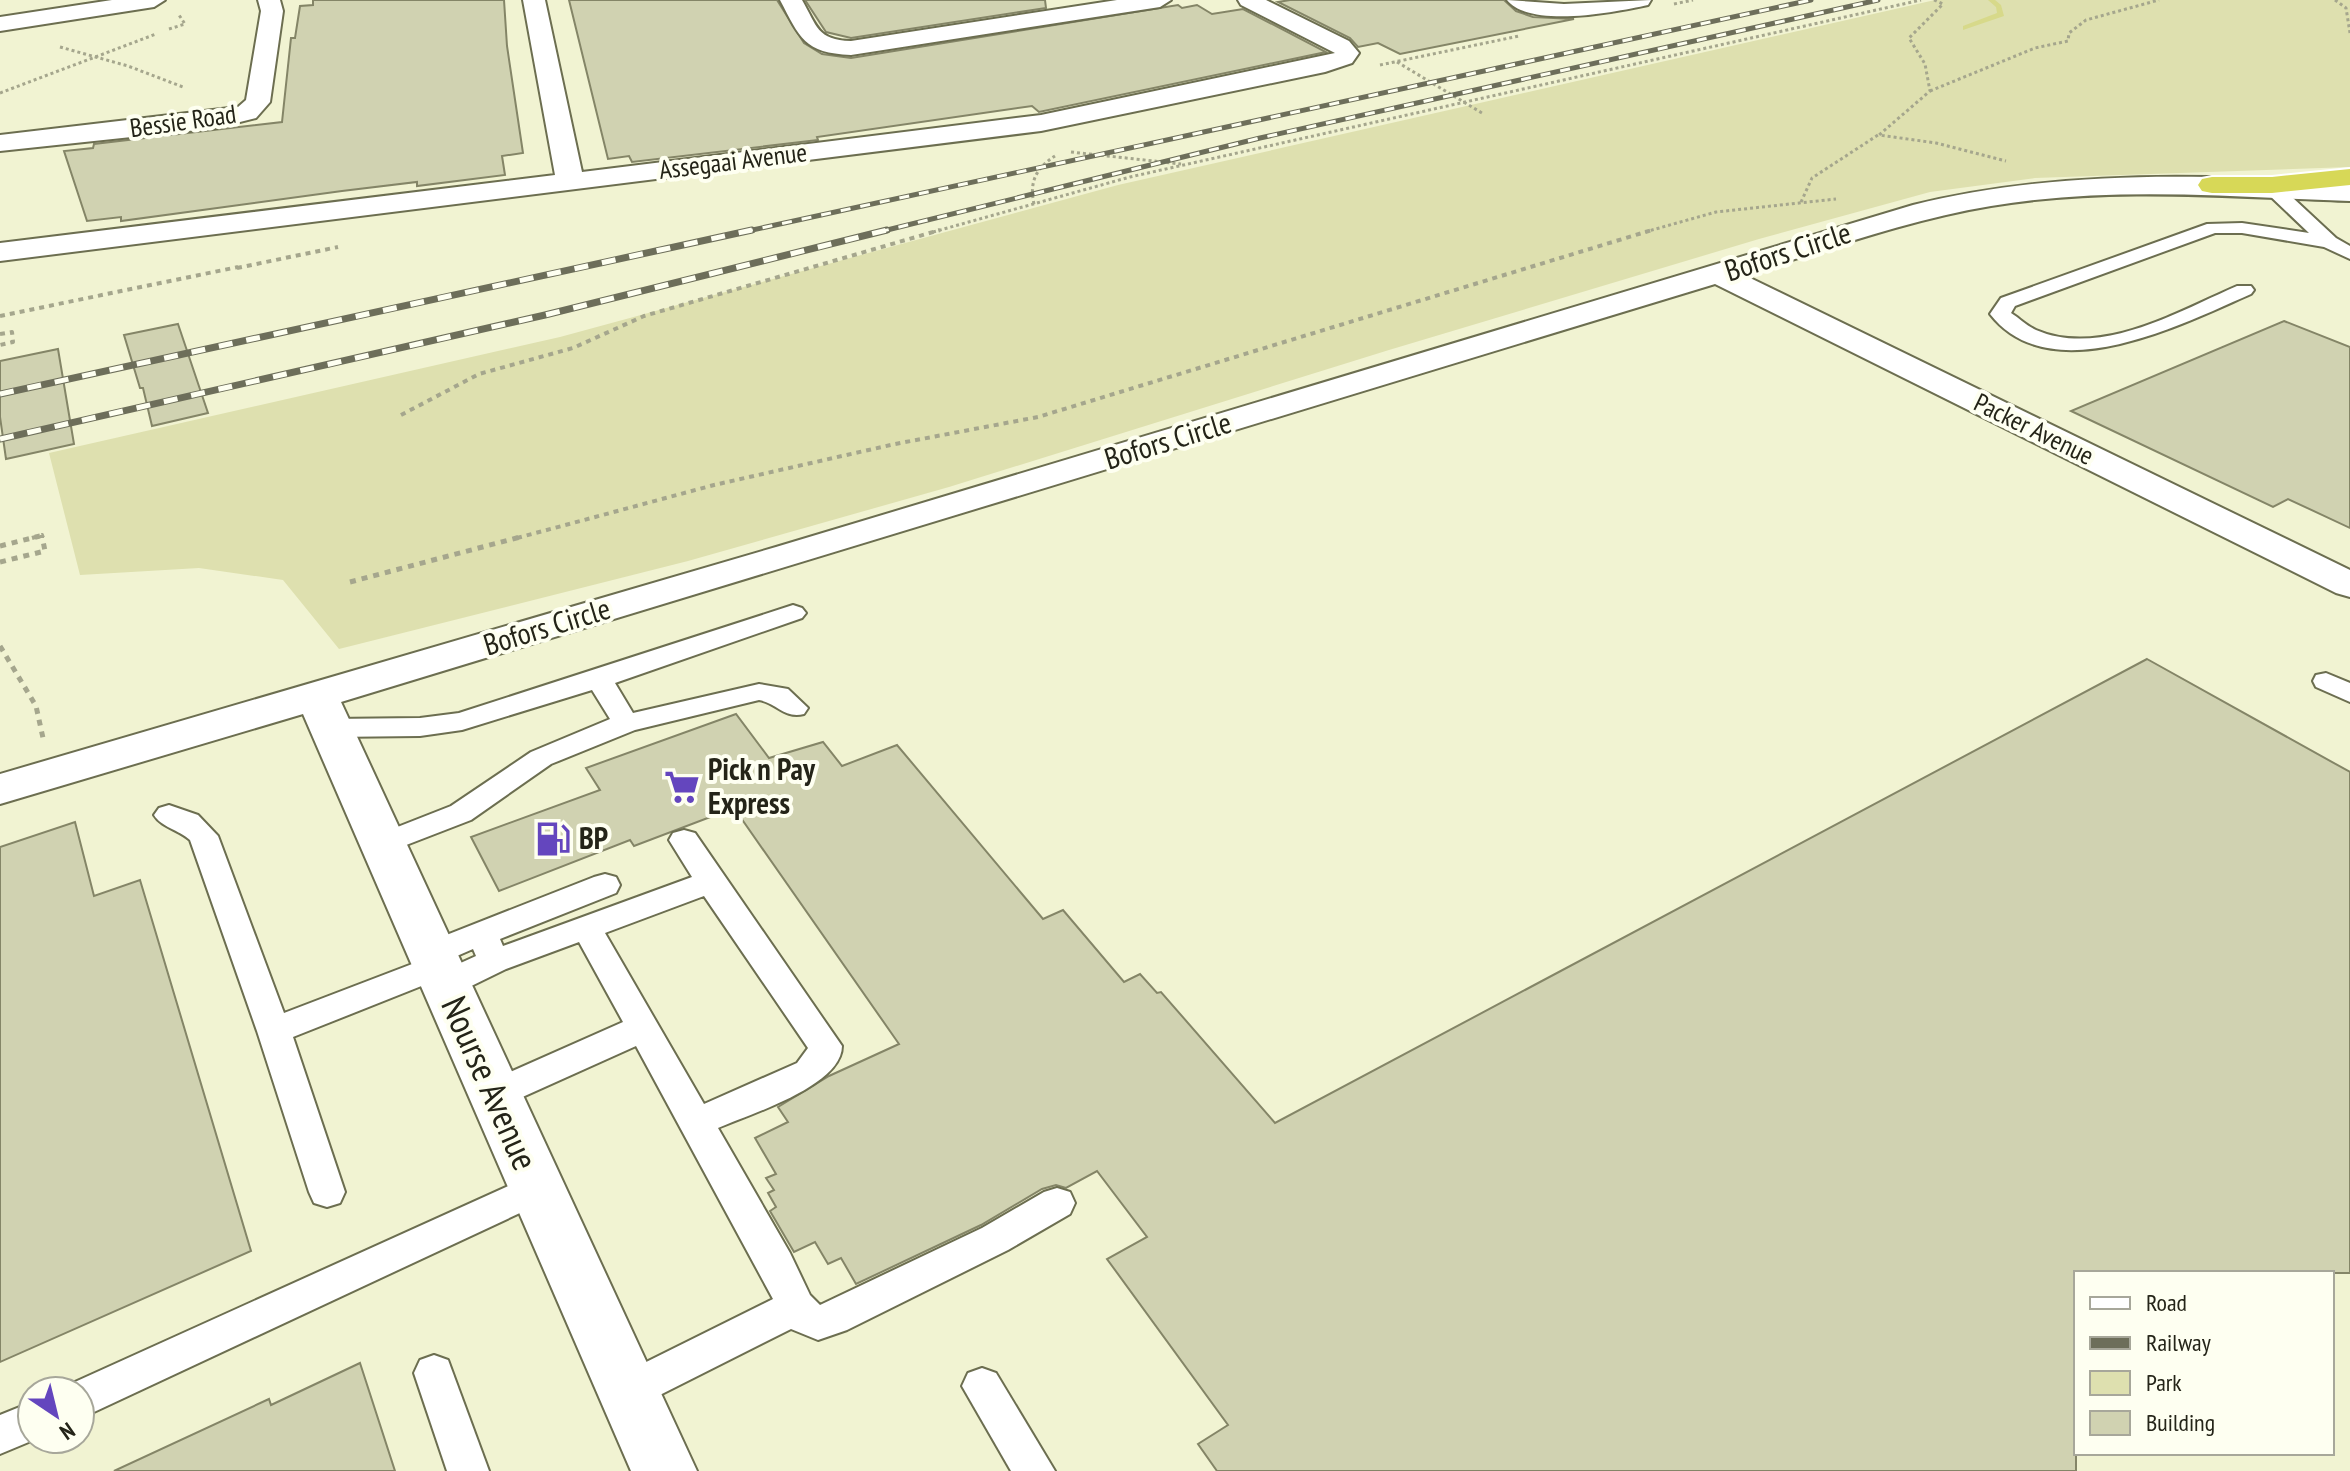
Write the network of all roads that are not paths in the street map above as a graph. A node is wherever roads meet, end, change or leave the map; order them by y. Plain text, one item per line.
1 (154, 0) edge
2 (269, 0) edge
3 (534, 0) edge
4 (791, 0) edge
5 (1160, 0) edge
6 (1249, 0) edge
7 (1518, 0) edge
8 (1640, 0) edge
9 (0, 24) edge
10 (0, 143) edge
11 (2350, 177) edge
12 (570, 181) junction
13 (2212, 185) junction
14 (2274, 190) junction
15 (2350, 193) edge
16 (2343, 248) edge
17 (0, 252) edge
18 (1719, 274) junction
19 (2244, 290) dead end
20 (2350, 585) edge
21 (793, 613) dead end
22 (599, 679) junction
23 (794, 708) dead end
24 (324, 712) junction
25 (626, 723) junction
26 (0, 789) edge
27 (169, 815) dead end
28 (684, 840) dead end
29 (383, 844) junction
30 (711, 882) junction
31 (605, 885) dead end
32 (588, 930) junction
33 (488, 947) junction
34 (438, 968) junction
35 (643, 1028) junction
36 (274, 1031) junction
37 (495, 1094) junction
38 (696, 1123) junction
39 (537, 1188) junction
40 (327, 1192) dead end
41 (1057, 1203) dead end
42 (796, 1307) junction
43 (434, 1373) dead end
44 (982, 1386) dead end
45 (628, 1391) junction
46 (96, 1392) edge
47 (468, 1471) edge
48 (664, 1471) edge
49 (1034, 1471) edge

1 - 9 street
2 - 10 street, Bessie Road
3 - 12 street
4 - 5 street
6 - 12 street, Assegaai Avenue
7 - 8 street
11 - 13 highway
12 - 17 street, Assegaai Avenue
13 - 14 street, Bofors Circle
13 - 18 street, Bofors Circle
14 - 15 street, Bofors Circle
14 - 16 lane
16 - 19 lane
18 - 20 street, Packer Avenue
18 - 24 street, Bofors Circle
21 - 22 lane
22 - 24 lane
22 - 25 lane
23 - 25 lane
24 - 26 street, Bofors Circle
24 - 29 street, Nourse Avenue
25 - 29 lane
27 - 36 lane
28 - 30 lane
29 - 34 street, Nourse Avenue
30 - 32 lane
30 - 38 lane
31 - 33 lane
32 - 33 lane
32 - 35 lane
33 - 34 lane
34 - 36 lane
34 - 37 street, Nourse Avenue
35 - 37 lane
35 - 38 lane
36 - 40 lane
37 - 39 street, Nourse Avenue
38 - 42 lane
39 - 45 street, Nourse Avenue
39 - 46 lane
41 - 42 lane
42 - 45 lane
43 - 47 lane
44 - 49 lane
45 - 48 street, Nourse Avenue

